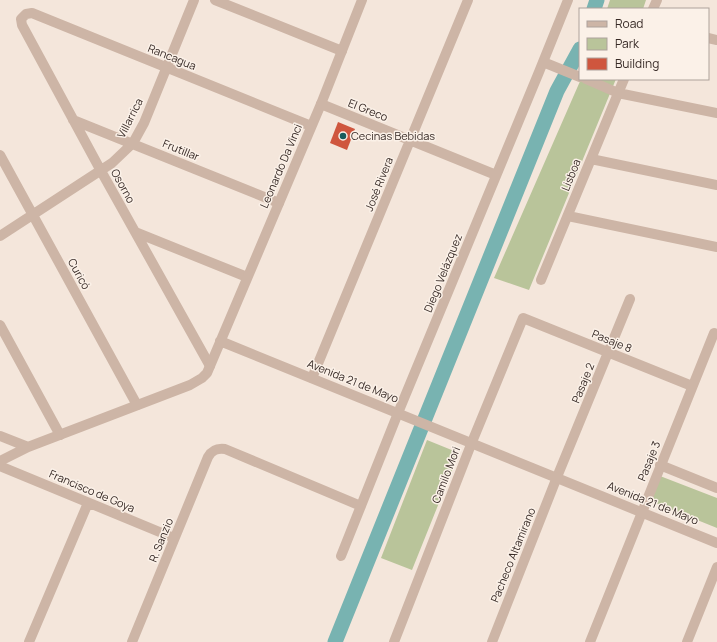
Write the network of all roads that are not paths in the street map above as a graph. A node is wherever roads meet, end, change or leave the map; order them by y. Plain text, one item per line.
1 (194, 0) edge
2 (215, 0) edge
3 (362, 0) edge
4 (468, 0) edge
5 (568, 0) edge
6 (23, 16) joint
7 (342, 51) junction
8 (543, 62) junction
9 (166, 68) junction
10 (579, 76) edge
11 (588, 80) edge
12 (624, 80) edge
13 (618, 93) junction
14 (321, 104) junction
15 (717, 113) edge
16 (73, 120) junction
17 (311, 126) junction
18 (410, 140) junction
19 (133, 143) junction
20 (0, 155) edge
21 (591, 159) junction
22 (101, 171) junction
23 (496, 175) junction
24 (717, 186) edge
25 (279, 203) junction
26 (33, 215) junction
27 (568, 216) junction
28 (135, 232) junction
29 (0, 236) edge
30 (717, 247) edge
31 (247, 277) junction
32 (541, 280) dead end
33 (630, 298) dead end
34 (523, 318) joint
35 (0, 325) edge
36 (714, 333) dead end
37 (220, 341) junction
38 (712, 349) edge
39 (608, 352) junction
40 (210, 366) junction
41 (312, 378) junction
42 (692, 386) junction
43 (137, 405) junction
44 (398, 413) junction
45 (60, 435) junction
46 (0, 436) edge
47 (472, 442) junction
48 (28, 447) junction
49 (0, 461) edge
50 (660, 465) junction
51 (0, 466) edge
52 (557, 477) junction
53 (717, 488) edge
54 (88, 503) junction
55 (361, 506) junction
56 (641, 511) junction
57 (174, 538) junction
58 (717, 543) edge
59 (341, 556) dead end
60 (717, 567) edge
61 (29, 642) edge
62 (132, 642) edge
63 (394, 642) edge
64 (492, 642) edge
65 (590, 642) edge
66 (687, 642) edge

1 - 9 street, Villarrica
2 - 7 street
3 - 7 street, Leonardo Da Vinci
4 - 18 street, José Rivera
5 - 8 street, Diego Velázquez
6 - 9 street, Rancagua
6 - 16 street, Osorno
7 - 14 street, Leonardo Da Vinci
8 - 10 street
8 - 23 street, Diego Velázquez
9 - 17 street, Rancagua
9 - 19 street, Villarrica
11 - 13 street
12 - 13 street, Lisboa
13 - 15 street
13 - 21 street, Lisboa
14 - 17 street, Leonardo Da Vinci
14 - 18 street, El Greco
16 - 19 street, Frutillar
16 - 22 street, Osorno
17 - 25 street, Leonardo Da Vinci
18 - 23 street, El Greco
18 - 41 street, José Rivera
19 - 22 street, Villarrica
19 - 25 street, Frutillar
20 - 26 street, Curicó
21 - 24 street
21 - 27 street, Lisboa
22 - 26 street, Villarrica
22 - 28 street, Osorno
23 - 44 street, Diego Velázquez
25 - 31 street, Leonardo Da Vinci
26 - 29 street, Villarrica
26 - 43 street, Curicó
27 - 30 street
27 - 32 street, Lisboa
28 - 31 street
28 - 40 street, Osorno
31 - 37 street, Leonardo Da Vinci
33 - 39 street, Pasaje 2
34 - 39 street, Pasaje 8
34 - 47 street, Camilo Mori
35 - 45 street
36 - 38 street, Pasaje 3
37 - 40 street
37 - 41 street, Avenida 21 de Mayo
38 - 42 street, Pasaje 3
39 - 42 street, Pasaje 8
39 - 52 street, Pasaje 2
40 - 43 street
41 - 44 street, Avenida 21 de Mayo
42 - 50 street, Pasaje 3
43 - 45 street
44 - 47 street, Avenida 21 de Mayo
44 - 55 street, Diego Velázquez
45 - 48 street
46 - 48 street
47 - 52 street, Avenida 21 de Mayo
47 - 63 street, Camilo Mori
48 - 49 street
50 - 53 street
50 - 56 street, Pasaje 3
51 - 54 street, Francisco de Goya
52 - 56 street, Avenida 21 de Mayo
52 - 64 street, Pacheco Altamirano
54 - 57 street, Francisco de Goya
54 - 61 street
55 - 57 street, R. Sanzio
55 - 59 street, Diego Velázquez
56 - 58 street, Avenida 21 de Mayo
56 - 65 street, Pasaje 3
57 - 62 street, R. Sanzio
60 - 66 street

